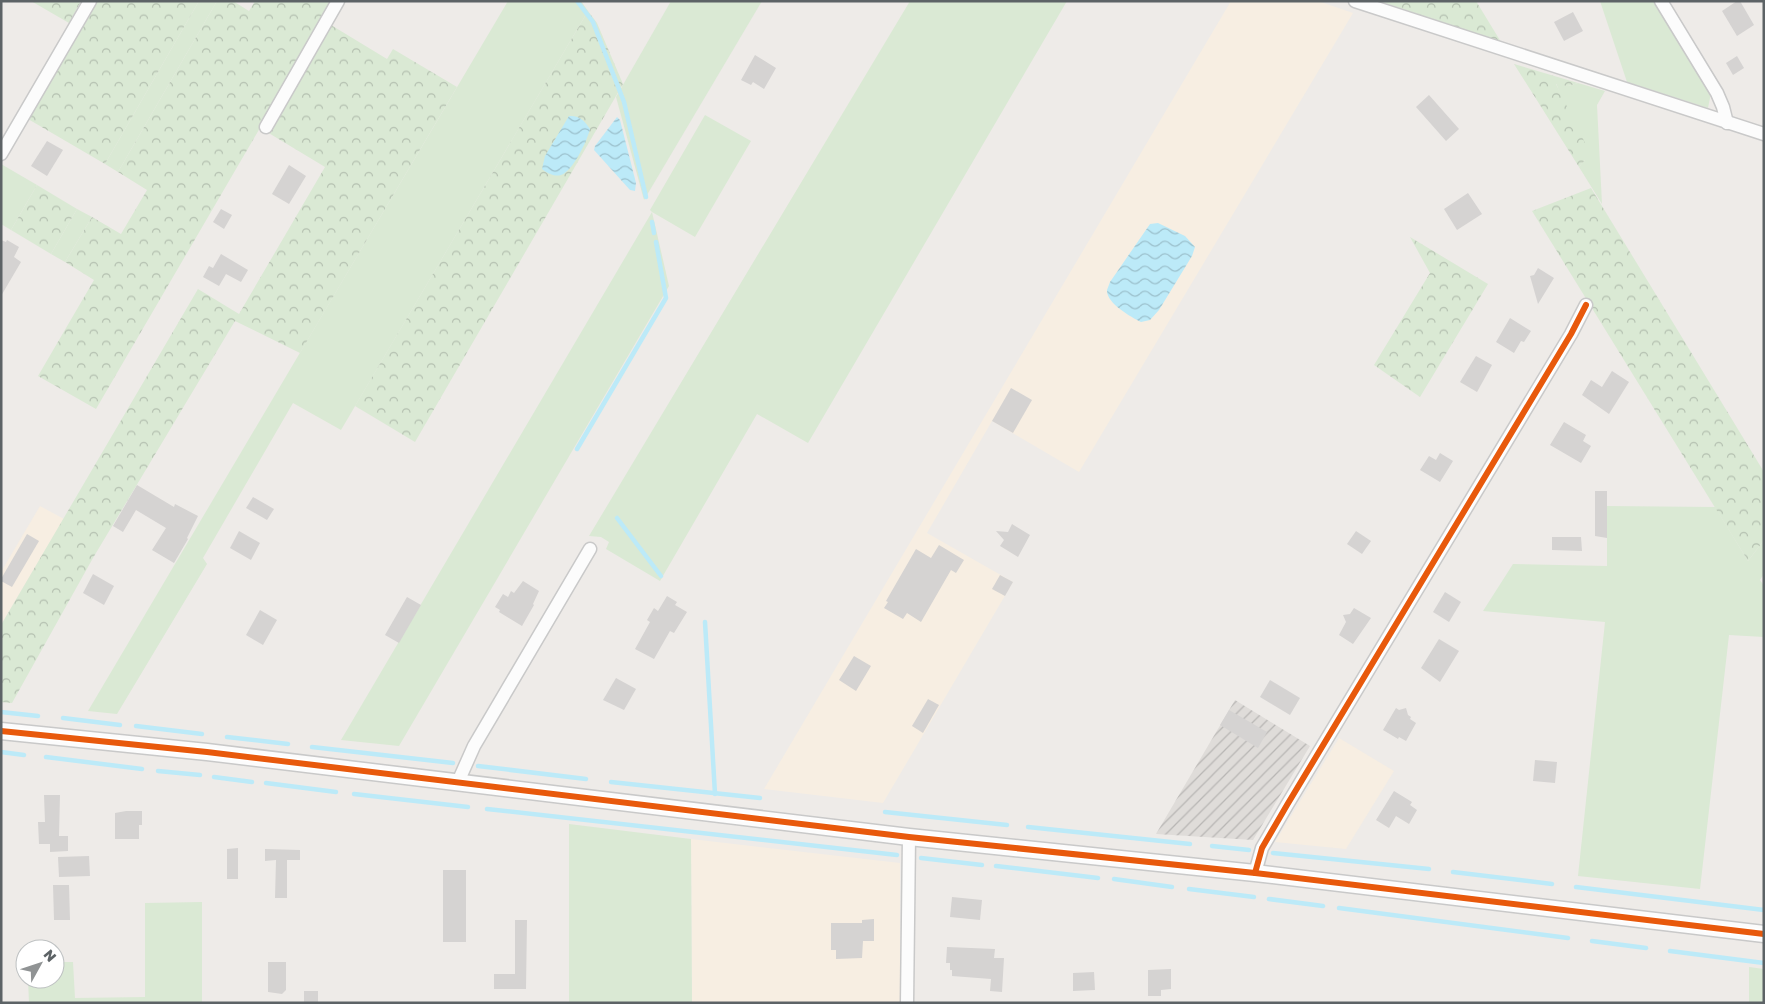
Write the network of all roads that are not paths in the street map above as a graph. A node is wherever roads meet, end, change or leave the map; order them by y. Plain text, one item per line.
1 (90, 1) edge
2 (338, 1) edge
3 (1355, 1) edge
4 (1661, 1) edge
5 (1726, 123) junction
6 (266, 127) dead end
7 (1764, 134) edge
8 (1, 154) edge
9 (1586, 305) dead end
10 (590, 549) dead end
11 (1, 730) edge
12 (458, 782) junction
13 (909, 837) junction
14 (1255, 873) junction
15 (1764, 934) edge
16 (907, 1003) edge

1 - 8 street
2 - 6 street
3 - 5 street
4 - 5 street
5 - 7 street
9 - 14 street
10 - 12 street
11 - 12 street
12 - 13 street
13 - 14 street
13 - 16 street
14 - 15 street

